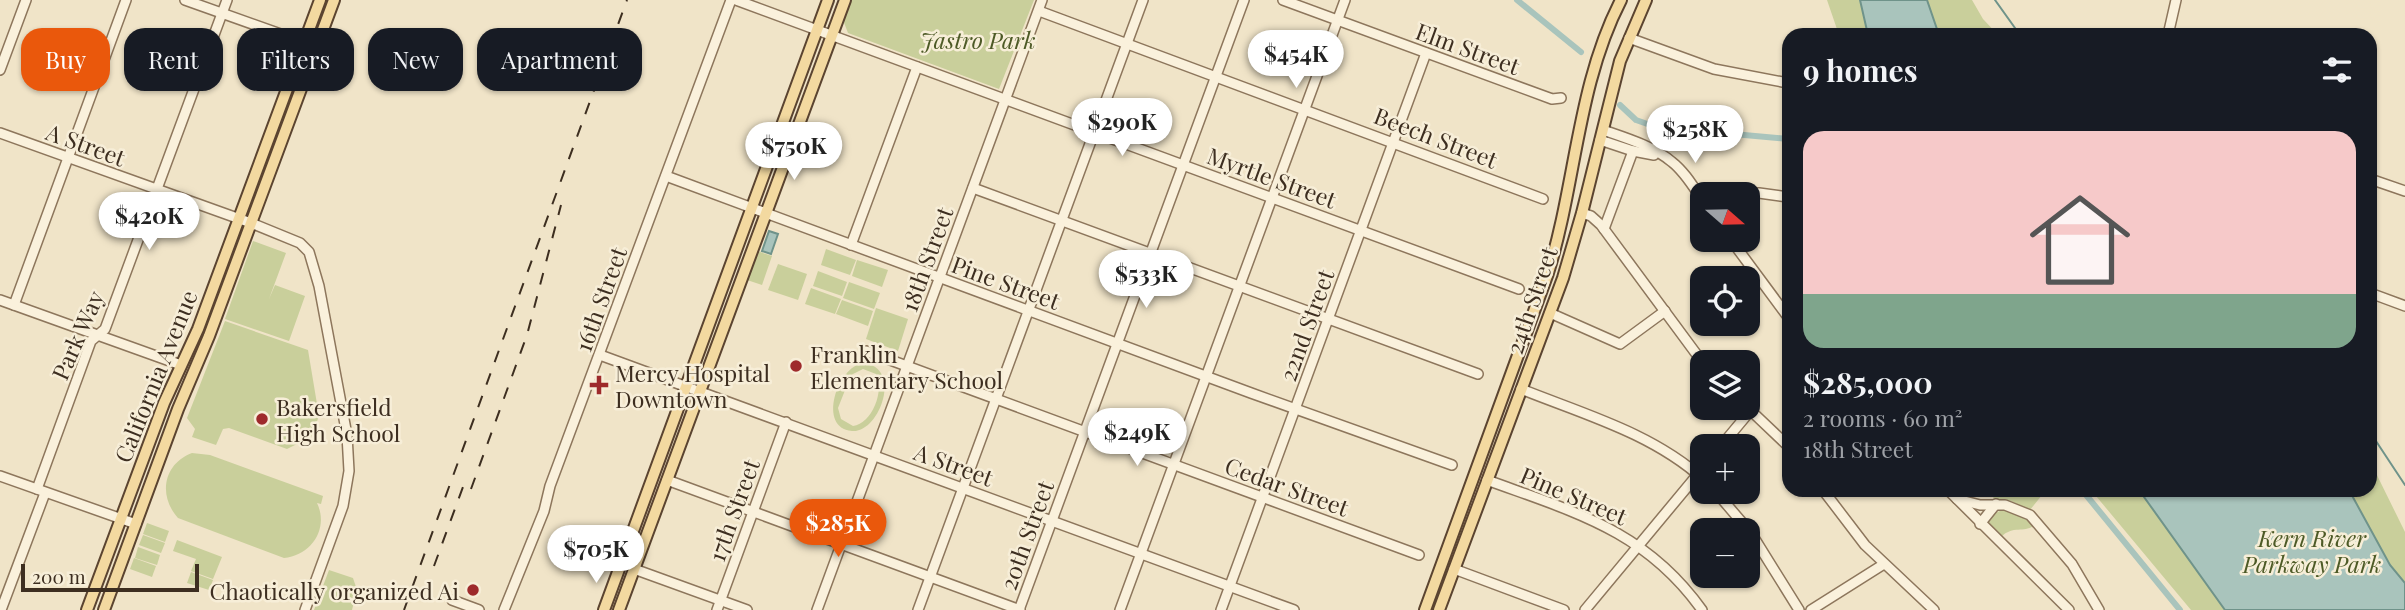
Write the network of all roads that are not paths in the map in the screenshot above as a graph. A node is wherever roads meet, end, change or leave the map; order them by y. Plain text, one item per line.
1 (26, 0) edge
2 (127, 0) edge
3 (185, 0) edge
4 (227, 0) edge
5 (320, 0) edge
6 (334, 0) edge
7 (733, 0) edge
8 (828, 0) edge
9 (845, 0) edge
10 (1042, 0) edge
11 (1143, 0) edge
12 (1244, 0) edge
13 (1283, 0) edge
14 (1345, 0) edge
15 (1621, 0) edge
16 (1646, 0) edge
17 (2176, 0) edge
18 (1038, 11) junction
19 (222, 14) junction
20 (1338, 20) junction
21 (262, 28) edge
22 (310, 28) edge
23 (324, 28) edge
24 (2170, 28) edge
25 (816, 30) junction
26 (831, 35) junction
27 (1629, 38) junction
28 (1127, 43) junction
29 (1426, 53) junction
30 (917, 67) junction
31 (0, 70) edge
32 (1216, 76) junction
33 (1782, 82) edge
34 (286, 91) edge
35 (300, 91) edge
36 (1561, 97) dead end
37 (1006, 100) junction
38 (1305, 109) junction
39 (1094, 132) junction
40 (0, 133) edge
41 (1602, 134) junction
42 (1394, 142) junction
43 (1633, 151) junction
44 (1662, 156) junction
45 (68, 158) junction
46 (1573, 162) junction
47 (1183, 165) junction
48 (666, 176) junction
49 (2377, 181) edge
50 (1690, 184) edge
51 (973, 188) junction
52 (156, 191) junction
53 (2405, 191) edge
54 (1760, 193) edge
55 (1782, 196) edge
56 (1272, 198) junction
57 (1543, 199) dead end
58 (751, 208) junction
59 (766, 213) junction
60 (1582, 213) junction
61 (238, 220) junction
62 (1062, 220) junction
63 (251, 223) junction
64 (1604, 229) junction
65 (1361, 231) junction
66 (851, 245) junction
67 (1740, 252) edge
68 (1151, 253) junction
69 (940, 278) junction
70 (1240, 286) junction
71 (1519, 289) dead end
72 (2377, 296) edge
73 (0, 300) edge
74 (13, 305) junction
75 (2405, 306) edge
76 (1782, 309) edge
77 (1029, 311) junction
78 (1665, 311) junction
79 (1550, 313) junction
80 (1328, 319) junction
81 (98, 335) junction
82 (1117, 344) junction
83 (1694, 350) edge
84 (866, 351) dead end
85 (600, 355) junction
86 (181, 365) junction
87 (907, 366) junction
88 (1478, 374) dead end
89 (1206, 377) junction
90 (685, 386) junction
91 (1521, 390) junction
92 (700, 391) junction
93 (996, 399) junction
94 (1295, 408) junction
95 (1760, 419) edge
96 (1741, 420) edge
97 (786, 422) junction
98 (1085, 432) junction
99 (1730, 434) edge
100 (1782, 440) edge
101 (875, 455) junction
102 (1174, 465) junction
103 (1452, 465) dead end
104 (1690, 467) edge
105 (0, 476) edge
106 (667, 480) junction
107 (1487, 480) junction
108 (1690, 487) edge
109 (963, 488) junction
110 (41, 491) junction
111 (1828, 497) edge
112 (1262, 498) junction
113 (1957, 499) joint
114 (1726, 504) edge
115 (1996, 504) junction
116 (753, 512) junction
117 (121, 519) junction
118 (1052, 521) junction
119 (136, 524) junction
120 (1980, 524) junction
121 (842, 544) junction
122 (1639, 545) junction
123 (626, 547) junction
124 (1141, 553) junction
125 (1419, 555) dead end
126 (1885, 564) junction
127 (1454, 569) junction
128 (632, 574) junction
129 (930, 577) junction
130 (1230, 586) junction
131 (452, 600) dead end
132 (720, 600) junction
133 (2096, 609) edge
134 (1, 610) edge
135 (87, 610) edge
136 (104, 610) edge
137 (305, 610) edge
138 (479, 610) edge
139 (505, 610) edge
140 (604, 610) edge
141 (619, 610) edge
142 (717, 610) edge
143 (747, 610) edge
144 (817, 610) edge
145 (918, 610) edge
146 (1020, 610) edge
147 (1120, 610) edge
148 (1221, 610) edge
149 (1294, 610) edge
150 (1425, 610) edge
151 (1440, 610) edge
152 (1564, 610) edge
153 (1585, 610) edge
154 (1702, 610) edge
155 (1799, 610) edge
156 (1811, 610) edge
157 (1934, 610) edge
158 (2069, 610) edge

1 - 31 street
2 - 45 street
3 - 19 street
4 - 19 street, Park Way
5 - 22 main road, California Avenue
6 - 23 main road, California Avenue
7 - 25 street, Myrtle Street
7 - 48 street, 16th Street
8 - 25 main road
9 - 26 main road
10 - 18 street, 18th Street
11 - 28 street
12 - 32 street, 20th Street
13 - 20 street, Elm Street
14 - 20 street
15 - 46 main road, 24th Street
16 - 27 main road, 24th Street
17 - 24 street
18 - 28 street, Beech Street
18 - 37 street, 18th Street
19 - 21 street
19 - 52 street, Park Way
20 - 29 street, Elm Street
20 - 38 street
25 - 26 street, Myrtle Street
25 - 58 main road
26 - 30 street, Myrtle Street
26 - 59 main road
27 - 33 street
27 - 41 main road, 24th Street
28 - 32 street, Beech Street
28 - 39 street
29 - 36 street, Elm Street
29 - 42 street, 22nd Street
30 - 37 street, Myrtle Street
30 - 66 street
32 - 38 street, Beech Street
32 - 47 street, 20th Street
34 - 61 main road, California Avenue
35 - 63 main road, California Avenue
37 - 39 street, Myrtle Street
37 - 51 street, 18th Street
38 - 42 street, Beech Street
38 - 56 street
39 - 47 street, Myrtle Street
39 - 62 street
40 - 45 street, A Street
41 - 43 street
41 - 44 street
41 - 60 main road, 24th Street
42 - 57 street, Beech Street
42 - 65 street, 22nd Street
43 - 44 street
43 - 64 street
44 - 50 street
45 - 52 street, A Street
45 - 74 street
46 - 60 main road
46 - 150 main road, 24th Street
47 - 56 street, Myrtle Street
47 - 68 street, 20th Street
48 - 58 street, Pine Street
48 - 85 street, 16th Street
49 - 53 street
51 - 62 street
51 - 69 street, 18th Street
52 - 61 street, A Street
52 - 81 street, Park Way
54 - 55 street
56 - 65 street, Myrtle Street
56 - 70 street
58 - 59 street, Pine Street
58 - 90 main road
59 - 66 street, Pine Street
59 - 92 main road
60 - 64 street
60 - 79 main road, 24th Street
61 - 63 street, A Street
61 - 86 main road, California Avenue
62 - 68 street
62 - 77 street
63 - 119 main road, California Avenue
63 - 137 street, A Street
64 - 78 street
65 - 71 street, Myrtle Street
65 - 80 street, 22nd Street
66 - 69 street, Pine Street
67 - 76 street
68 - 70 street
68 - 82 street, 20th Street
69 - 77 street, Pine Street
69 - 87 street, 18th Street
70 - 80 street
70 - 89 street
72 - 75 street
73 - 74 street
74 - 81 street
77 - 82 street, Pine Street
77 - 93 street
78 - 79 street
78 - 83 street
79 - 91 main road, 24th Street
80 - 88 street
80 - 94 street, 22nd Street
81 - 86 street
81 - 110 street, Park Way
82 - 89 street, Pine Street
82 - 98 street, 20th Street
84 - 87 street, Cedar Street
85 - 90 street, A Street
85 - 139 street, 16th Street
86 - 117 main road, California Avenue
87 - 93 street, Cedar Street
87 - 101 street, 18th Street
89 - 94 street, Pine Street
89 - 102 street
90 - 92 street, A Street
90 - 123 main road
91 - 104 street
91 - 107 main road, 24th Street
92 - 97 street, A Street
92 - 106 main road
93 - 98 street, Cedar Street
93 - 109 street
94 - 103 street, Pine Street
94 - 112 street, 22nd Street
95 - 100 street
96 - 99 street
97 - 101 street, A Street
97 - 116 street, 17th Street
98 - 102 street, Cedar Street
98 - 118 street, 20th Street
101 - 109 street, A Street
101 - 121 street, 18th Street
102 - 112 street, Cedar Street
102 - 124 street
105 - 110 street
106 - 116 street
106 - 128 main road
107 - 122 street, Pine Street
107 - 127 main road, 24th Street
108 - 122 street
109 - 118 street, A Street
109 - 129 street
110 - 117 street
110 - 134 street, Park Way
111 - 126 street
112 - 125 street, Cedar Street
112 - 130 street, 22nd Street
113 - 115 street
113 - 120 street
114 - 155 street
115 - 120 street
115 - 133 street
116 - 121 street
116 - 132 street, 17th Street
117 - 119 street
117 - 135 main road, California Avenue
118 - 124 street, A Street
118 - 146 street, 20th Street
119 - 136 main road, California Avenue
120 - 158 street
121 - 129 street
121 - 144 street, 18th Street
122 - 153 street
122 - 154 street, Pine Street
123 - 128 main road
123 - 140 main road
124 - 130 street, A Street
124 - 147 street
126 - 156 street
126 - 157 street
127 - 151 main road, 24th Street
127 - 152 street
128 - 132 street
128 - 141 main road
129 - 145 street
129 - 146 street
130 - 148 street, 22nd Street
130 - 149 street, A Street
131 - 138 street
132 - 142 street, 17th Street
132 - 143 street

